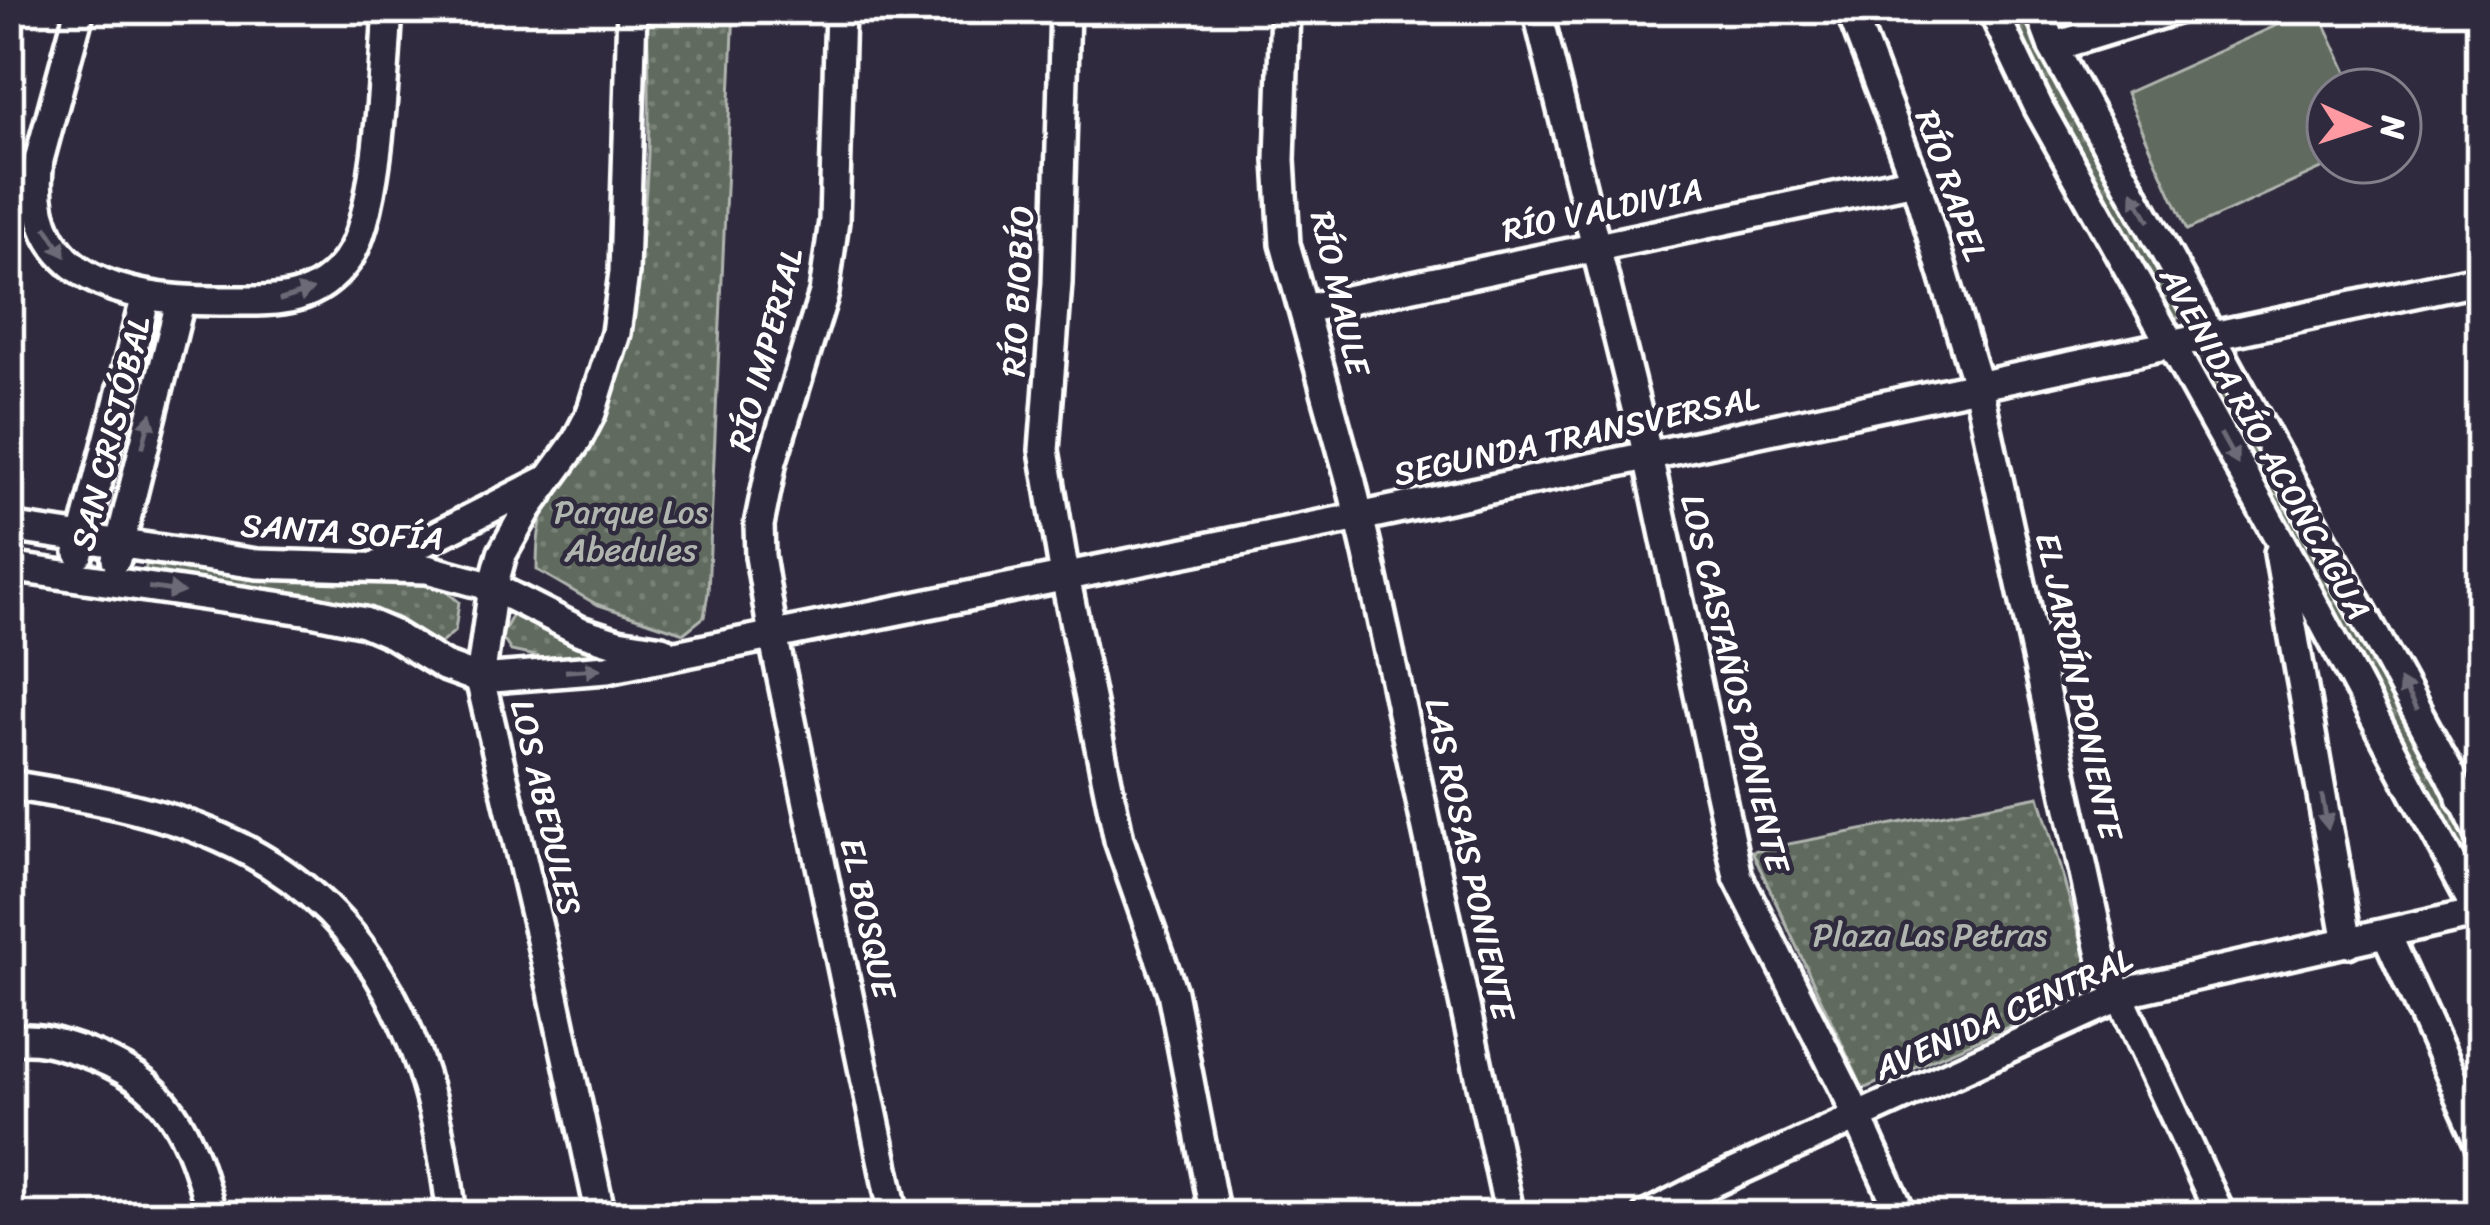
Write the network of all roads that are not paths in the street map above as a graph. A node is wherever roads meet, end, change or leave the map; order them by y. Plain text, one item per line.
1 (80, 9) edge
2 (388, 9) edge
3 (632, 9) edge
4 (840, 9) edge
5 (1065, 9) edge
6 (1285, 9) edge
7 (1537, 9) edge
8 (1850, 9) edge
9 (1992, 9) edge
10 (2038, 9) edge
11 (2176, 9) edge
12 (2054, 47) junction
13 (1915, 180) junction
14 (1594, 248) junction
15 (2481, 279) edge
16 (146, 296) junction
17 (180, 302) junction
18 (1304, 309) junction
19 (2213, 338) junction
20 (2173, 346) junction
21 (1978, 387) junction
22 (1648, 456) junction
23 (548, 479) junction
24 (1359, 518) junction
25 (9, 527) edge
26 (2275, 532) junction
27 (82, 539) junction
28 (119, 544) junction
29 (9, 567) edge
30 (375, 567) junction
31 (74, 576) junction
32 (1065, 576) junction
33 (110, 582) junction
34 (493, 587) junction
35 (773, 635) junction
36 (683, 652) junction
37 (480, 679) junction
38 (9, 785) edge
39 (2473, 805) edge
40 (2481, 836) edge
41 (2480, 915) edge
42 (2387, 935) junction
43 (2348, 944) junction
44 (2120, 998) junction
45 (9, 1041) edge
46 (1856, 1117) junction
47 (2481, 1144) edge
48 (212, 1216) edge
49 (452, 1216) edge
50 (601, 1216) edge
51 (894, 1216) edge
52 (1215, 1216) edge
53 (1510, 1216) edge
54 (1646, 1216) edge
55 (1902, 1216) edge
56 (2221, 1216) edge

1 -> 16 street, SAN CRISTÓBAL
17 -> 2 street, SAN CRISTÓBAL
3 - 23 street, LOS ABEDULES
4 - 35 street, RÍO IMPERIAL
5 - 32 street, RÍO BIOBÍO
6 - 18 street, RÍO MAULE
7 - 14 street, LOS CASTAÑOS PONIENTE
8 - 13 street, RÍO RAPEL
9 - 20 street, AVENIDA RÍO ACONCAGUA
10 - 12 street, AVENIDA RÍO ACONCAGUA
11 - 12 street
19 -> 12 street, AVENIDA RÍO ACONCAGUA
13 - 14 street, RÍO VALDIVIA
13 - 21 street, RÍO RAPEL
14 - 18 street, RÍO VALDIVIA
14 - 22 street, LOS CASTAÑOS PONIENTE
15 - 19 street, SEGUNDA TRANSVERSAL
16 - 17 street, SAN CRISTÓBAL
16 - 27 street, SAN CRISTÓBAL
28 -> 17 street, SAN CRISTÓBAL
18 - 24 street, RÍO MAULE
19 - 20 street, SEGUNDA TRANSVERSAL
39 -> 19 street, AVENIDA RÍO ACONCAGUA
20 - 21 street, SEGUNDA TRANSVERSAL
20 -> 26 street, AVENIDA RÍO ACONCAGUA
21 - 22 street, SEGUNDA TRANSVERSAL
21 - 44 street, EL JARDÍN PONIENTE
22 - 24 street, SEGUNDA TRANSVERSAL
22 - 46 street, LOS CASTAÑOS PONIENTE
23 - 30 street
23 - 34 street, LOS ABEDULES
24 - 32 street, SEGUNDA TRANSVERSAL
24 - 53 street, LAS ROSAS PONIENTE
25 - 27 street, SANTA SOFÍA
26 - 41 street, AVENIDA RÍO ACONCAGUA
26 -> 43 street
27 - 28 street, SANTA SOFÍA
27 - 31 street, SAN CRISTÓBAL
28 - 30 street, SANTA SOFÍA
28 - 33 street, SAN CRISTÓBAL
29 - 31 street
30 - 34 street, SANTA SOFÍA
31 - 33 street
32 - 35 street, SEGUNDA TRANSVERSAL
32 - 52 street, RÍO BIOBÍO
33 -> 37 street
34 - 36 street, SANTA SOFÍA
34 - 37 street, LOS ABEDULES
35 - 36 street, SEGUNDA TRANSVERSAL
35 - 51 street, EL BOSQUE
37 -> 36 street
37 - 50 street, LOS ABEDULES
38 - 49 street
39 - 40 street, AVENIDA RÍO ACONCAGUA
41 - 42 street, AVENIDA CENTRAL
42 - 43 street, AVENIDA CENTRAL
42 - 47 street
43 - 44 street, AVENIDA CENTRAL
44 - 46 street, AVENIDA CENTRAL
44 - 56 street, EL JARDÍN PONIENTE
45 - 48 street
46 - 54 street, AVENIDA CENTRAL
46 - 55 street, LOS CASTAÑOS PONIENTE

